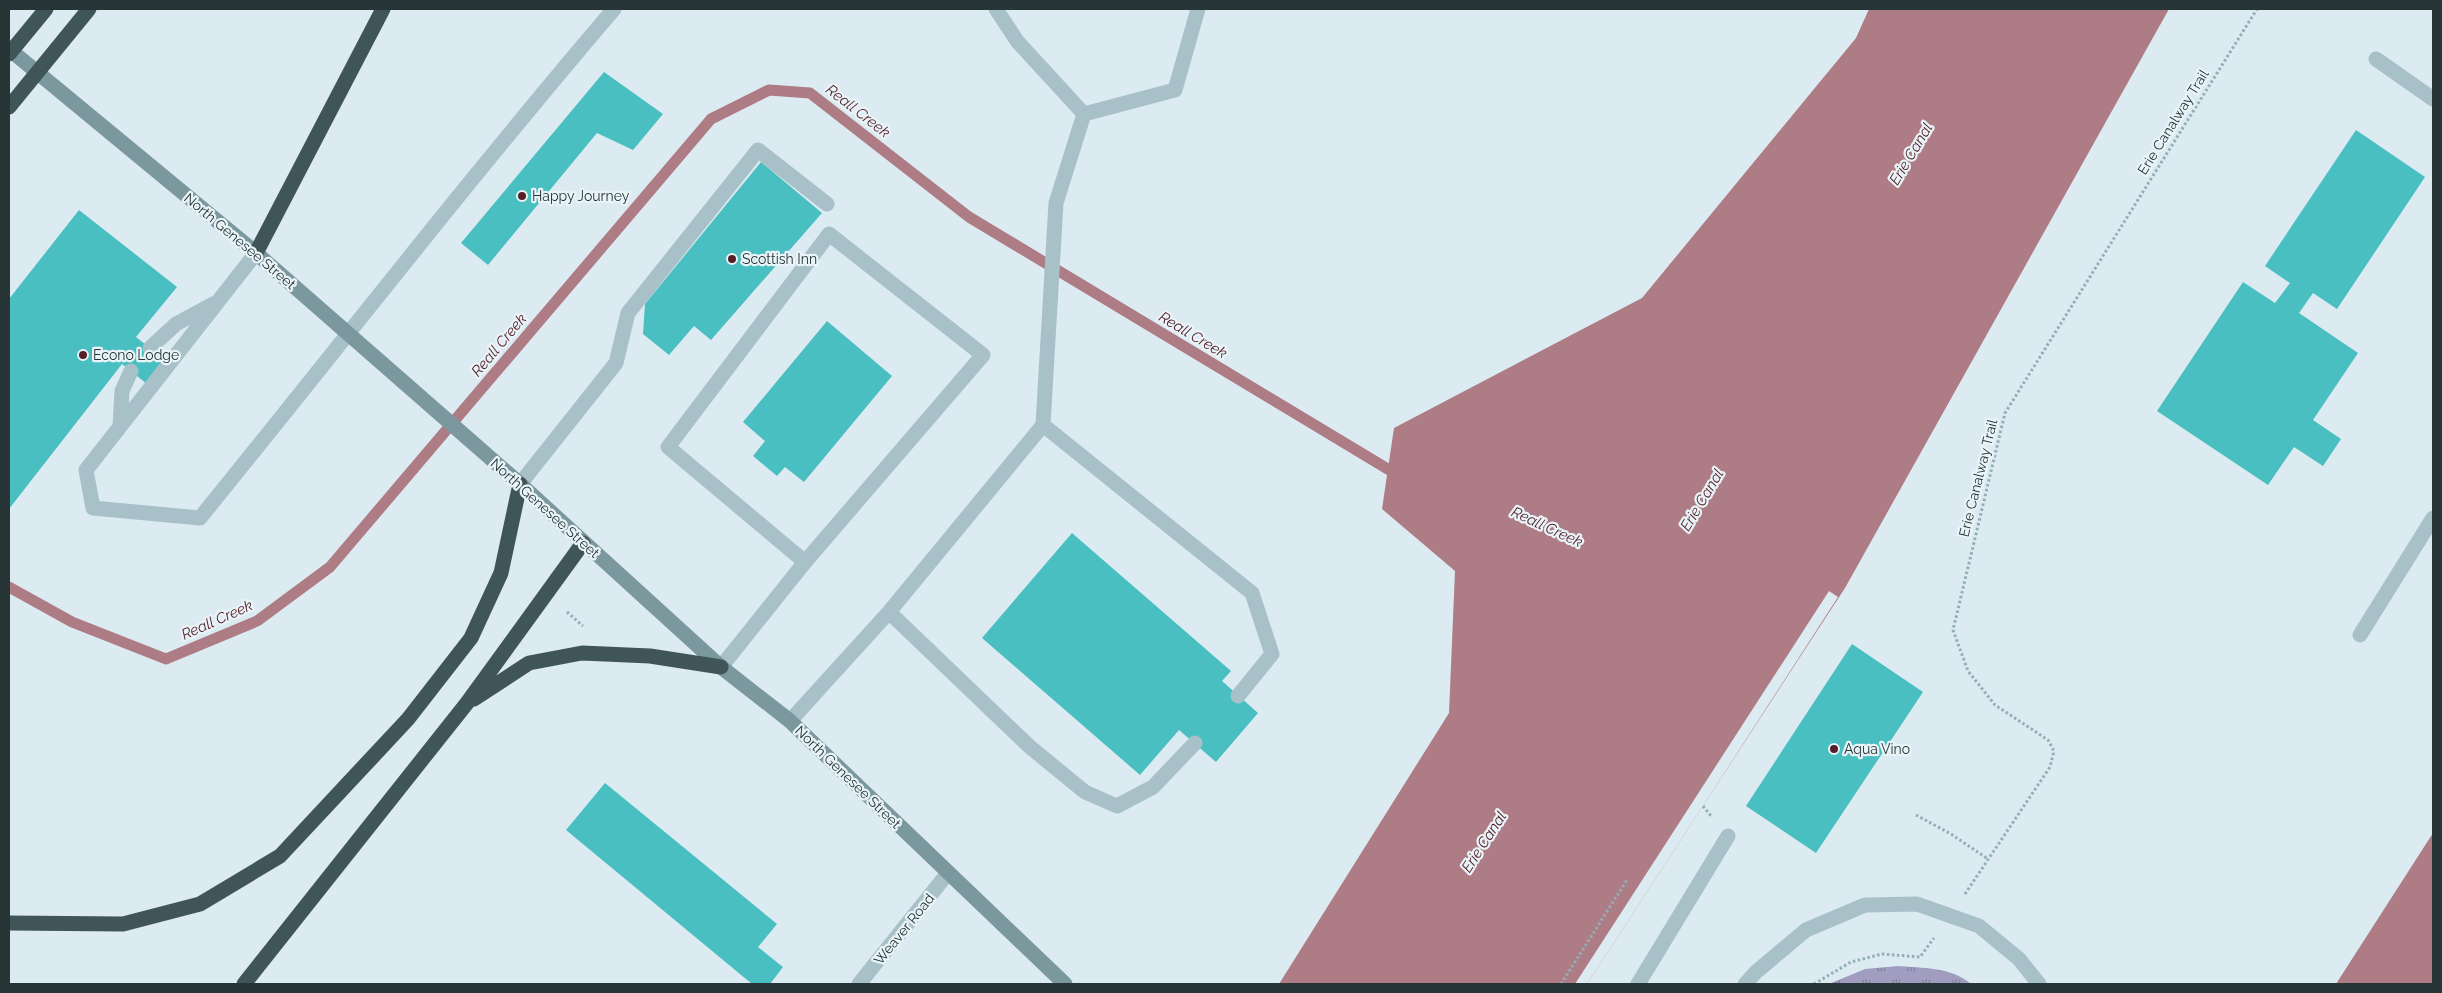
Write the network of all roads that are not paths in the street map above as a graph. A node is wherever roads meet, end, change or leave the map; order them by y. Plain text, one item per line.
1 (46, 9) edge
2 (89, 9) edge
3 (383, 9) edge
4 (614, 9) edge
5 (996, 9) edge
6 (1198, 9) edge
7 (9, 49) edge
8 (9, 54) edge
9 (2376, 59) dead end
10 (2433, 99) edge
11 (9, 107) edge
12 (1084, 114) junction
13 (826, 204) dead end
14 (256, 253) junction
15 (218, 301) junction
16 (350, 335) junction
17 (150, 348) dead end
18 (131, 372) dead end
19 (1043, 425) junction
20 (120, 426) junction
21 (520, 484) junction
22 (2433, 518) edge
23 (583, 543) junction
24 (805, 562) junction
25 (889, 612) junction
26 (2360, 635) dead end
27 (721, 667) junction
28 (1238, 696) dead end
29 (467, 703) junction
30 (790, 721) junction
31 (1195, 743) dead end
32 (1728, 836) dead end
33 (948, 873) junction
34 (9, 923) edge
35 (244, 984) edge
36 (859, 984) edge
37 (1065, 984) edge
38 (1638, 984) edge
39 (1745, 984) edge
40 (2039, 984) edge

1 - 8 highway
2 - 11 highway
3 - 14 highway
4 - 16 street
5 - 12 street
6 - 12 street
7 - 14 main road, North Genesee Street
9 - 10 street
12 - 19 street
13 - 21 street
14 - 15 street
14 - 16 main road, North Genesee Street
15 - 17 street
15 - 20 street
16 - 20 street
16 - 21 main road, North Genesee Street
18 - 20 street
19 - 25 street
19 - 28 street
21 - 23 main road, North Genesee Street
21 - 34 highway
22 - 26 street
23 - 27 main road, North Genesee Street
23 - 29 highway
24 - 24 street
24 - 27 street
25 - 30 street
25 - 31 street
27 - 29 highway
27 - 30 main road, North Genesee Street
29 - 35 highway
30 - 33 main road, North Genesee Street
32 - 38 street
33 - 36 street, Weaver Road
33 - 37 main road, North Genesee Street
39 - 40 street

